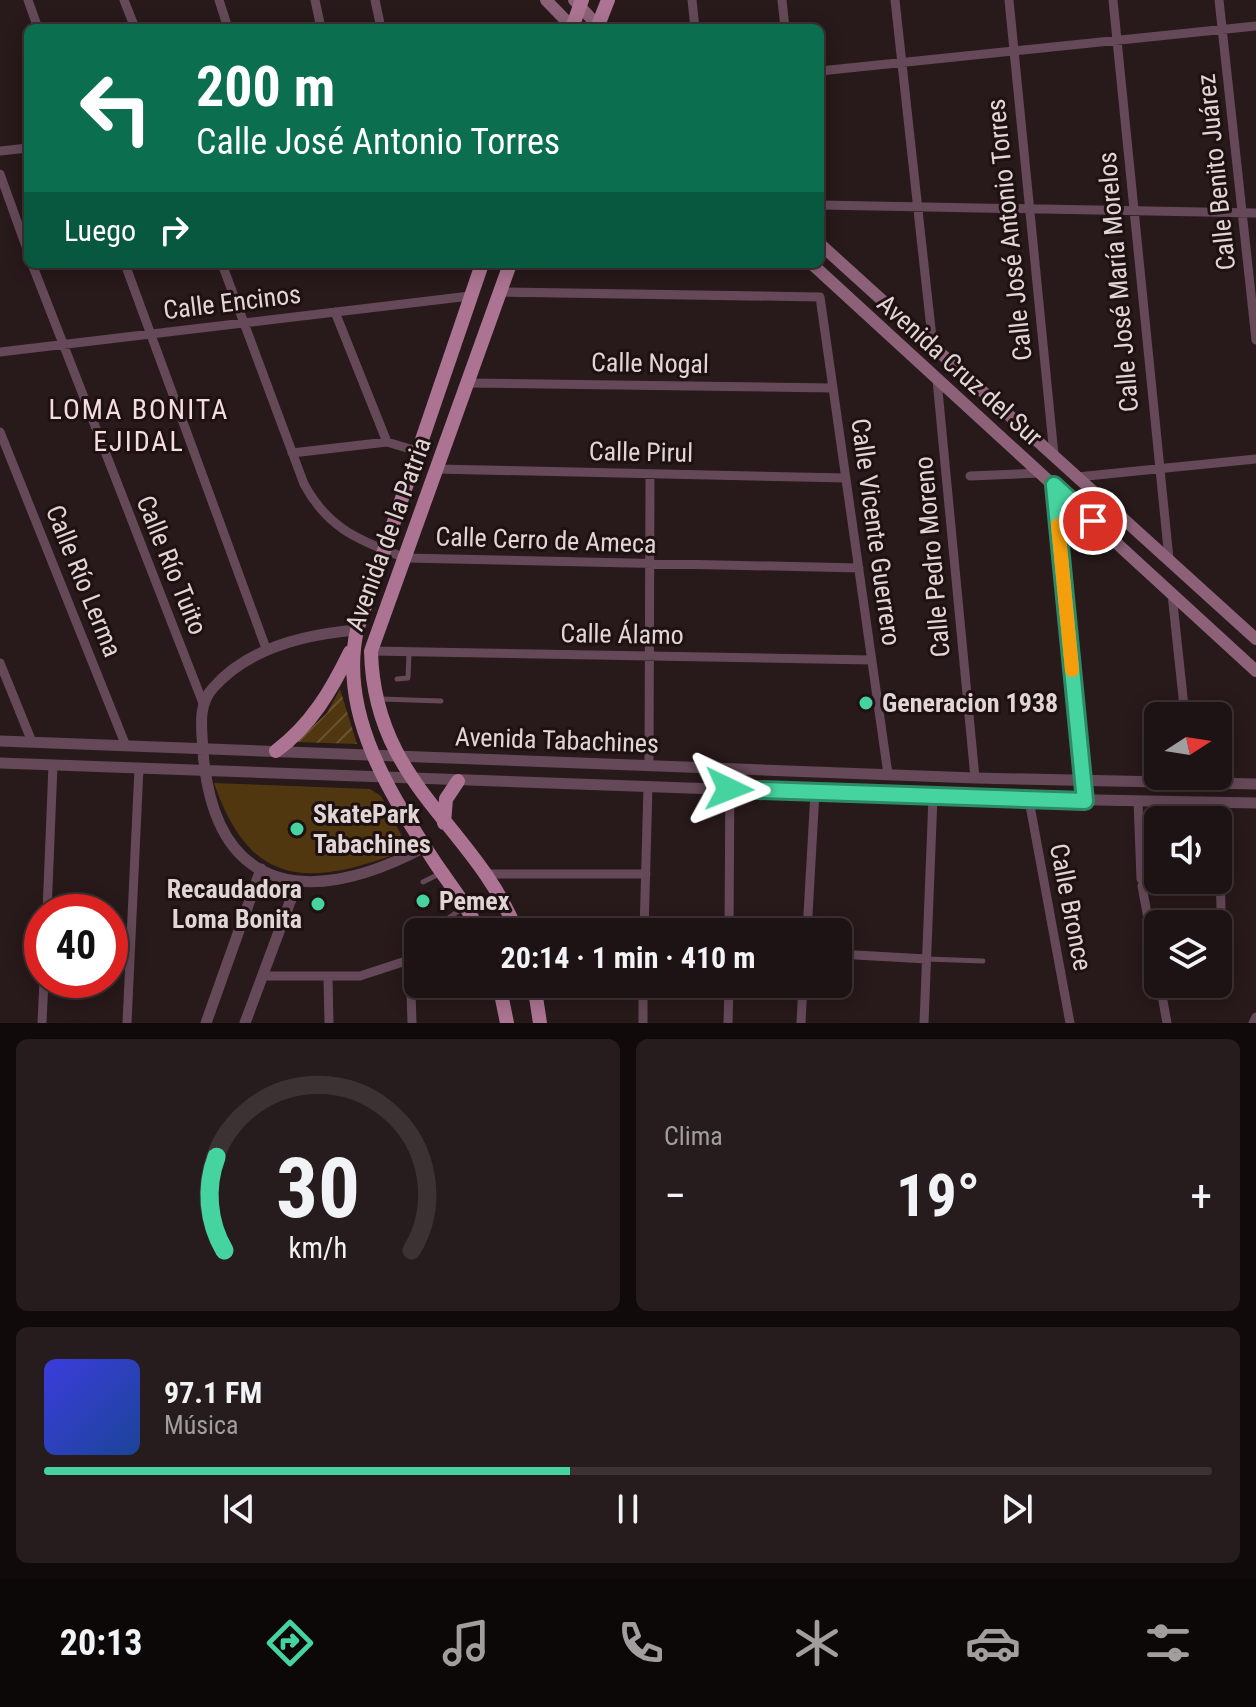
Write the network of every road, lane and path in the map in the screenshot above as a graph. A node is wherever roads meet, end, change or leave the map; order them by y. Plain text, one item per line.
1 (28, 0) edge
2 (124, 0) edge
3 (219, 0) edge
4 (315, 0) edge
5 (375, 0) edge
6 (546, 0) edge
7 (608, 0) edge
8 (692, 0) edge
9 (782, 0) edge
10 (895, 0) edge
11 (1009, 0) edge
12 (1113, 0) edge
13 (1219, 0) edge
14 (579, 2) edge
15 (37, 24) edge
16 (133, 24) edge
17 (227, 24) edge
18 (320, 24) edge
19 (380, 24) edge
20 (568, 24) edge
21 (573, 24) edge
22 (596, 24) edge
23 (599, 24) edge
24 (695, 24) edge
25 (785, 24) edge
26 (1256, 26) edge
27 (1223, 29) junction
28 (1118, 40) junction
29 (1014, 51) junction
30 (902, 63) junction
31 (824, 71) edge
32 (24, 148) edge
33 (0, 151) edge
34 (0, 174) edge
35 (824, 205) edge
36 (918, 206) junction
37 (1030, 209) junction
38 (1133, 211) junction
39 (1243, 213) junction
40 (1256, 213) edge
41 (24, 241) edge
42 (824, 248) edge
43 (33, 268) edge
44 (126, 268) edge
45 (224, 268) edge
46 (480, 268) edge
47 (509, 268) edge
48 (816, 268) edge
49 (828, 279) junction
50 (500, 292) junction
51 (470, 296) junction
52 (820, 297) junction
53 (335, 312) junction
54 (244, 322) junction
55 (151, 334) junction
56 (1256, 340) edge
57 (61, 344) junction
58 (933, 348) junction
59 (0, 352) edge
60 (937, 380) junction
61 (467, 383) junction
62 (833, 388) junction
63 (0, 432) edge
64 (387, 442) junction
65 (417, 451) junction
66 (292, 453) junction
67 (1054, 455) junction
68 (1256, 459) edge
69 (1158, 468) junction
70 (436, 469) junction
71 (1040, 473) junction
72 (650, 474) junction
73 (970, 476) dead end
74 (1077, 477) junction
75 (846, 478) junction
76 (1054, 485) junction
77 (384, 550) junction
78 (405, 558) junction
79 (1169, 559) junction
80 (650, 564) junction
81 (859, 568) junction
82 (1172, 594) junction
83 (356, 636) junction
84 (1256, 639) edge
85 (267, 651) junction
86 (371, 651) junction
87 (409, 652) junction
88 (649, 656) junction
89 (872, 660) junction
90 (0, 663) edge
91 (1256, 671) edge
92 (397, 679) dead end
93 (376, 700) junction
94 (441, 701) dead end
95 (1184, 702) edge
96 (203, 703) junction
97 (0, 741) edge
98 (32, 742) junction
99 (126, 746) junction
100 (203, 748) junction
101 (276, 751) junction
102 (373, 756) junction
103 (396, 757) junction
104 (0, 763) edge
105 (53, 765) junction
106 (649, 765) junction
107 (139, 768) junction
108 (730, 768) junction
109 (205, 771) junction
110 (888, 774) junction
111 (975, 778) junction
112 (385, 779) junction
113 (412, 779) junction
114 (1144, 780) edge
115 (458, 781) junction
116 (1083, 781) junction
117 (1232, 782) edge
118 (1256, 784) edge
119 (648, 786) junction
120 (729, 789) junction
121 (815, 792) junction
122 (933, 797) junction
123 (1029, 800) junction
124 (1085, 801) junction
125 (1138, 801) junction
126 (1218, 803) junction
127 (1256, 803) edge
128 (444, 823) junction
129 (425, 847) junction
130 (261, 869) junction
131 (442, 872) junction
132 (483, 874) junction
133 (646, 874) junction
134 (423, 882) dead end
135 (297, 883) junction
136 (48, 894) edge
137 (465, 907) junction
138 (1221, 908) dead end
139 (1147, 910) edge
140 (448, 918) edge
141 (472, 918) edge
142 (509, 918) edge
143 (644, 918) edge
144 (729, 918) edge
145 (808, 918) edge
146 (852, 955) edge
147 (927, 959) junction
148 (983, 961) dead end
149 (404, 962) edge
150 (262, 976) junction
151 (328, 978) junction
152 (43, 998) edge
153 (413, 998) edge
154 (502, 998) edge
155 (536, 998) edge
156 (643, 998) edge
157 (729, 998) edge
158 (802, 998) edge
159 (1163, 998) edge
160 (1256, 1017) edge
161 (42, 1023) edge
162 (127, 1023) edge
163 (206, 1023) edge
164 (245, 1023) edge
165 (329, 1023) edge
166 (412, 1023) edge
167 (507, 1023) edge
168 (540, 1023) edge
169 (643, 1023) edge
170 (728, 1023) edge
171 (801, 1023) edge
172 (924, 1023) edge
173 (1070, 1023) edge
174 (1167, 1023) edge
175 (1253, 1023) edge

1 - 15 street
2 - 16 street
3 - 17 street
4 - 18 street
5 - 19 street
6 - 20 main road
7 - 23 main road
8 - 24 street
9 - 25 street
10 - 30 street
11 - 29 street, Calle José Antonio Torres
12 - 28 street, Calle José María Morelos
13 - 27 street, Calle Benito Juárez
14 - 21 main road
14 - 22 main road
26 - 27 street
27 - 28 street
27 - 39 street, Calle Benito Juárez
28 - 29 street
28 - 38 street, Calle José María Morelos
29 - 30 street
29 - 37 street, Calle José Antonio Torres
30 - 31 street
30 - 36 street
32 - 33 street
34 - 41 street
35 - 36 street
36 - 37 street
36 - 58 street
37 - 38 street
37 - 67 street, Calle José Antonio Torres
38 - 39 street
38 - 69 street, Calle José María Morelos
39 - 40 street
39 - 56 street, Calle Benito Juárez
42 - 58 main road, Avenida Cruz del Sur
43 - 57 street, Calle Río Tuito
44 - 55 street
45 - 54 street, Calle Cerro de Ameca
46 - 51 main road, Avenida de la Patria
47 - 50 main road, Avenida de la Patria
48 - 49 main road, Avenida Cruz del Sur
49 - 52 street
49 - 60 main road, Avenida Cruz del Sur
50 - 52 street
50 - 61 main road, Avenida de la Patria
51 - 53 street, Calle Encinos
51 - 65 main road, Avenida de la Patria
52 - 62 street, Calle Vicente Guerrero
53 - 54 street, Calle Encinos
53 - 64 street
54 - 55 street, Calle Encinos
54 - 66 street, Calle Cerro de Ameca
55 - 57 street, Calle Encinos
55 - 85 street
57 - 59 street, Calle Encinos
57 - 96 street, Calle Río Tuito
58 - 67 main road, Avenida Cruz del Sur
60 - 71 main road, Avenida Cruz del Sur
60 - 111 street, Calle Pedro Moreno
61 - 62 street, Calle Nogal
61 - 70 main road, Avenida de la Patria
62 - 75 street, Calle Vicente Guerrero
63 - 99 street, Calle Río Lerma
64 - 65 street
64 - 66 street
65 - 77 main road, Avenida de la Patria
66 - 77 street, Calle Cerro de Ameca
67 - 74 main road, Avenida Cruz del Sur
68 - 69 street
69 - 74 street
69 - 79 street, Calle José María Morelos
70 - 72 street, Calle Pirul
70 - 78 main road, Avenida de la Patria
71 - 73 street
71 - 76 main road, Avenida Cruz del Sur
72 - 75 street, Calle Pirul
72 - 80 street
74 - 79 main road, Avenida Cruz del Sur
75 - 81 street, Calle Vicente Guerrero
76 - 82 main road, Avenida Cruz del Sur
76 - 116 street
77 - 78 street, Calle Cerro de Ameca
77 - 83 main road, Avenida de la Patria
78 - 80 street, Calle Cerro de Ameca
78 - 86 main road, Avenida de la Patria
79 - 84 main road, Avenida Cruz del Sur
80 - 81 street, Calle Cerro de Ameca
80 - 88 street
81 - 89 street, Calle Vicente Guerrero
82 - 91 main road, Avenida Cruz del Sur
82 - 95 street
83 - 85 street
83 - 101 main road
83 - 102 main road, Avenida de la Patria
85 - 96 street
86 - 87 street, Calle Álamo
86 - 93 main road, Avenida de la Patria
87 - 88 street, Calle Álamo
87 - 92 lane
88 - 89 street, Calle Álamo
88 - 106 street
89 - 110 street, Calle Vicente Guerrero
90 - 98 street
93 - 94 lane
93 - 103 main road, Avenida de la Patria
96 - 100 street
97 - 98 street, Avenida Tabachines
98 - 99 street, Avenida Tabachines
99 - 100 street, Avenida Tabachines
100 - 101 street, Avenida Tabachines
100 - 109 street
101 - 102 street, Avenida Tabachines
102 - 103 street, Avenida Tabachines
102 - 112 main road, Avenida de la Patria
103 - 106 street, Avenida Tabachines
103 - 113 main road, Avenida de la Patria
104 - 105 street, Avenida Tabachines
105 - 107 street, Avenida Tabachines
105 - 136 street
106 - 108 street, Avenida Tabachines
107 - 109 street, Avenida Tabachines
107 - 162 street
108 - 110 street, Avenida Tabachines
108 - 120 street
109 - 112 street, Avenida Tabachines
109 - 130 street
110 - 111 street, Avenida Tabachines
111 - 116 street, Avenida Tabachines
112 - 113 street, Avenida Tabachines
112 - 129 main road, Avenida de la Patria
113 - 115 street, Avenida Tabachines
113 - 128 main road, Avenida de la Patria
114 - 116 street, Avenida Tabachines
115 - 119 street, Avenida Tabachines
115 - 128 main road
116 - 124 street
117 - 118 street, Avenida Tabachines
119 - 120 street, Avenida Tabachines
119 - 133 street
120 - 121 street, Avenida Tabachines
120 - 144 street
121 - 122 street, Avenida Tabachines
121 - 145 street
122 - 123 street, Avenida Tabachines
122 - 147 street
123 - 124 street, Avenida Tabachines
123 - 173 street, Calle Bronce
124 - 125 street, Avenida Tabachines
125 - 126 street, Avenida Tabachines
125 - 139 street
126 - 127 street, Avenida Tabachines
126 - 138 street
128 - 132 main road, Avenida de la Patria
129 - 131 main road, Avenida de la Patria
129 - 135 street
130 - 135 street
130 - 163 street
131 - 134 lane
131 - 137 main road, Avenida de la Patria
132 - 133 street
132 - 142 main road, Avenida de la Patria
133 - 143 street
135 - 150 street
137 - 140 lane
137 - 141 main road, Avenida de la Patria
146 - 147 street
147 - 148 lane
147 - 172 street
149 - 151 street
150 - 151 street
150 - 164 street
151 - 165 street
152 - 161 street
153 - 166 street
154 - 167 main road
155 - 168 main road
156 - 169 street
157 - 170 street
158 - 171 street
159 - 174 street
160 - 175 street

